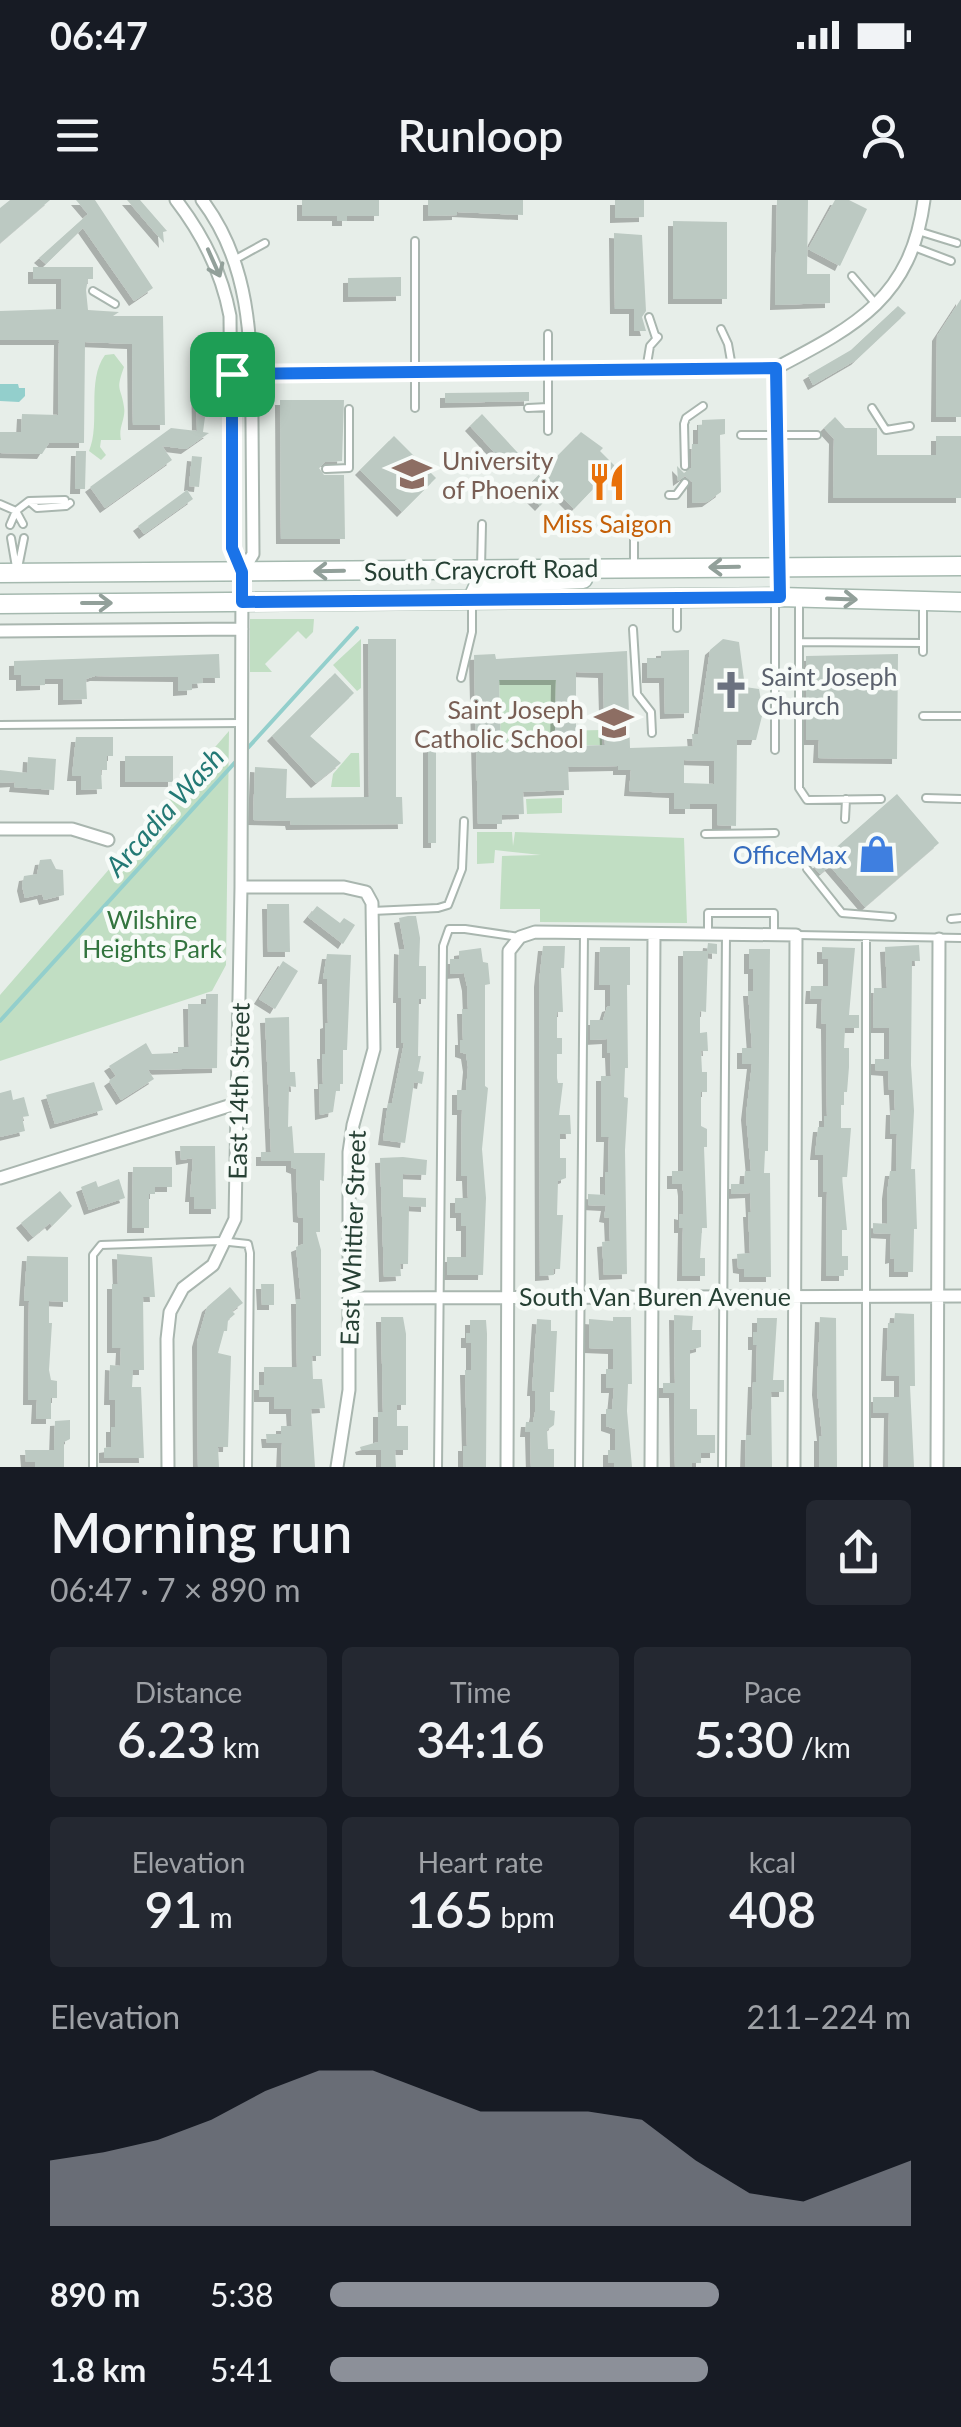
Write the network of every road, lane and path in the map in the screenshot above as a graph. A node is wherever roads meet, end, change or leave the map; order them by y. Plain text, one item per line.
1 (176, 200) edge
2 (202, 200) edge
3 (924, 200) edge
4 (918, 231) junction
5 (415, 241) dead end
6 (265, 243) dead end
7 (957, 243) dead end
8 (914, 246) junction
9 (234, 260) junction
10 (950, 261) dead end
11 (852, 276) dead end
12 (93, 291) dead end
13 (115, 304) dead end
14 (876, 304) junction
15 (649, 317) dead end
16 (720, 329) dead end
17 (548, 334) dead end
18 (776, 368) junction
19 (733, 369) junction
20 (646, 370) junction
21 (547, 371) junction
22 (415, 372) junction
23 (232, 374) junction
24 (251, 374) junction
25 (703, 406) dead end
26 (415, 408) dead end
27 (528, 408) dead end
28 (548, 408) junction
29 (872, 408) dead end
30 (349, 409) dead end
31 (910, 426) dead end
32 (548, 431) dead end
33 (741, 435) dead end
34 (778, 436) junction
35 (817, 436) dead end
36 (684, 466) dead end
37 (326, 468) dead end
38 (685, 483) dead end
39 (670, 495) dead end
40 (67, 501) dead end
41 (1, 506) edge
42 (16, 510) junction
43 (634, 523) dead end
44 (24, 524) dead end
45 (482, 524) dead end
46 (10, 525) dead end
47 (10, 538) dead end
48 (24, 538) dead end
49 (780, 566) junction
50 (961, 566) edge
51 (606, 568) junction
52 (634, 568) junction
53 (481, 569) junction
54 (242, 572) junction
55 (8, 573) edge
56 (785, 597) junction
57 (676, 598) junction
58 (472, 600) junction
59 (924, 601) junction
60 (242, 602) junction
61 (961, 602) edge
62 (0, 604) edge
63 (677, 628) dead end
64 (242, 629) junction
65 (633, 629) dead end
66 (0, 631) edge
67 (799, 642) junction
68 (923, 642) junction
69 (923, 652) dead end
70 (461, 678) dead end
71 (923, 716) dead end
72 (961, 716) edge
73 (241, 724) junction
74 (0, 725) edge
75 (652, 733) dead end
76 (775, 750) dead end
77 (926, 798) dead end
78 (846, 799) junction
79 (881, 799) dead end
80 (961, 799) edge
81 (845, 819) dead end
82 (464, 821) dead end
83 (0, 829) edge
84 (774, 833) dead end
85 (705, 834) dead end
86 (108, 840) dead end
87 (807, 869) dead end
88 (241, 887) junction
89 (372, 911) junction
90 (892, 917) dead end
91 (951, 918) dead end
92 (961, 918) edge
93 (584, 933) junction
94 (654, 934) junction
95 (708, 934) junction
96 (726, 934) junction
97 (774, 934) junction
98 (796, 935) junction
99 (866, 937) junction
100 (520, 938) junction
101 (961, 938) edge
102 (939, 939) junction
103 (238, 1103) junction
104 (0, 1178) edge
105 (224, 1242) junction
106 (509, 1296) junction
107 (723, 1296) junction
108 (795, 1296) junction
109 (866, 1296) junction
110 (961, 1296) edge
111 (438, 1297) junction
112 (580, 1297) junction
113 (652, 1297) junction
114 (938, 1297) junction
115 (350, 1298) junction
116 (93, 1467) edge
117 (168, 1467) edge
118 (248, 1467) edge
119 (337, 1467) edge
120 (438, 1467) edge
121 (507, 1467) edge
122 (579, 1467) edge
123 (651, 1467) edge
124 (722, 1467) edge
125 (794, 1467) edge
126 (866, 1467) edge
127 (937, 1467) edge

1 -> 23 street
2 - 9 street
3 - 4 street
4 - 7 lane
4 - 8 street
5 - 22 lane
6 - 9 lane
8 - 10 lane
8 - 14 street
9 - 24 street
11 - 14 lane
12 - 13 lane
14 - 18 street
15 - 20 lane
16 - 19 lane
17 - 21 lane
18 - 19 street
18 - 34 street
19 - 20 street
20 - 21 street
21 - 22 street
21 - 28 lane
22 - 24 street
22 - 26 lane
23 - 24 street
23 - 54 street
24 - 54 street
25 - 36 lane
27 - 28 lane
28 - 32 lane
29 - 31 lane
30 - 37 lane
33 - 34 lane
34 - 35 lane
34 - 49 street
38 - 39 lane
40 - 42 lane
41 - 42 lane
42 - 44 lane
42 - 46 lane
43 - 52 lane
45 - 53 lane
47 - 55 lane
48 - 55 lane
49 - 50 main road, South Craycroft Road
49 -> 52 main road, South Craycroft Road
49 - 56 street
51 - 52 main road, South Craycroft Road
51 - 53 main road, South Craycroft Road
51 - 58 main road
53 -> 54 main road, South Craycroft Road
54 - 55 main road, South Craycroft Road
54 - 60 street, East 14th Street
56 - 57 main road, South Craycroft Road
56 -> 59 main road, South Craycroft Road
56 - 67 lane
56 - 76 lane
57 - 58 main road, South Craycroft Road
57 - 63 lane
58 - 60 main road, South Craycroft Road
58 - 70 lane
59 - 61 main road, South Craycroft Road
59 - 68 lane
62 -> 60 main road, South Craycroft Road
60 - 64 street, East 14th Street
64 - 66 street
64 - 73 street, East 14th Street
65 - 75 lane
67 - 68 lane
67 - 78 lane
68 - 69 lane
71 - 72 lane
73 - 74 lane
73 - 88 street, East 14th Street
77 - 80 lane
78 - 79 lane
78 - 81 lane
82 - 89 lane
83 - 86 street
84 - 85 lane
87 - 90 lane
88 - 89 street, East Whittier Street
88 - 103 street, East 14th Street
89 - 115 street, East Whittier Street
91 - 92 lane
93 - 94 street
93 - 100 street
93 - 112 lane
94 - 95 street
94 - 113 street
95 - 96 street
95 - 97 lane
96 - 97 street
96 - 107 lane
97 - 98 street
98 - 99 lane
98 - 108 street
99 - 102 lane
99 - 109 lane
100 - 106 street
100 - 111 lane
101 - 102 lane
102 - 114 street
103 - 104 street
103 - 105 street, East 14th Street
105 - 116 lane
105 - 117 street, East 14th Street
105 - 118 lane
106 - 111 street, South Van Buren Avenue
106 - 112 street, South Van Buren Avenue
106 - 121 street
107 - 108 street, South Van Buren Avenue
107 - 113 street, South Van Buren Avenue
107 - 124 lane
108 - 109 street, South Van Buren Avenue
108 - 125 street
109 - 114 street, South Van Buren Avenue
109 - 126 lane
110 - 114 street, South Van Buren Avenue
111 - 115 street, South Van Buren Avenue
111 - 120 lane
112 - 113 street, South Van Buren Avenue
112 - 122 lane
113 - 123 street
114 - 127 street
115 - 119 street, East Whittier Street

